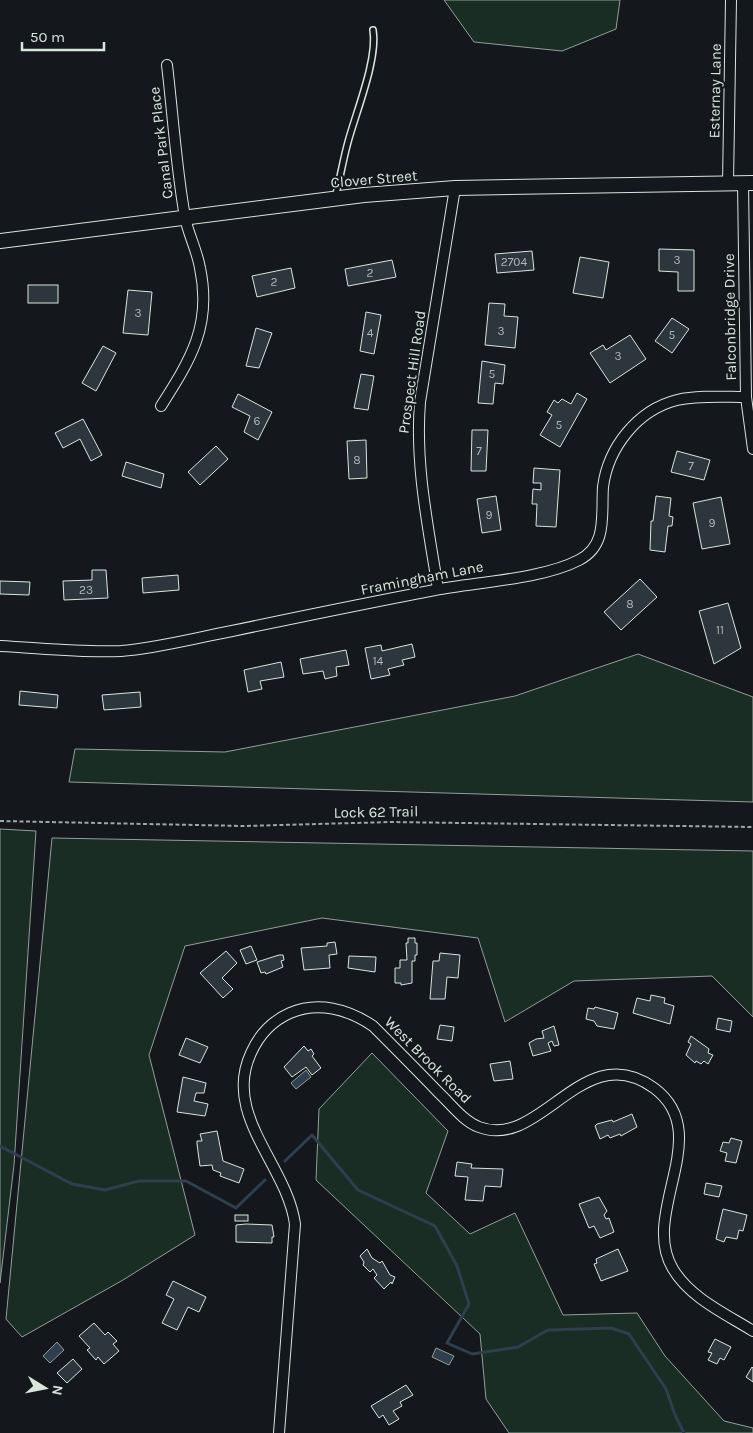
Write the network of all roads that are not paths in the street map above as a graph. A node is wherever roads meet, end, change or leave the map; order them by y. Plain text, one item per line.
1 (731, 0) edge
2 (373, 30) dead end
3 (167, 65) dead end
4 (728, 183) junction
5 (748, 183) edge
6 (455, 188) junction
7 (335, 198) junction
8 (185, 218) junction
9 (0, 241) edge
10 (746, 397) junction
11 (161, 406) dead end
12 (753, 449) edge
13 (438, 590) junction
14 (0, 646) edge
15 (753, 1331) edge
16 (279, 1433) edge

1 - 4 street, Esternay Lane
2 - 7 lane
3 - 8 street, Canal Park Place
4 - 5 main road, Clover Street
4 - 6 main road, Clover Street
5 - 10 street, Falconbridge Drive
6 - 7 main road, Clover Street
6 - 13 street, Prospect Hill Road
7 - 8 main road, Clover Street
8 - 9 main road, Clover Street
8 - 11 street, Canal Park Place
10 - 12 street, Falconbridge Drive
10 - 13 street, Framingham Lane
13 - 14 street, Framingham Lane
15 - 16 street, West Brook Road

